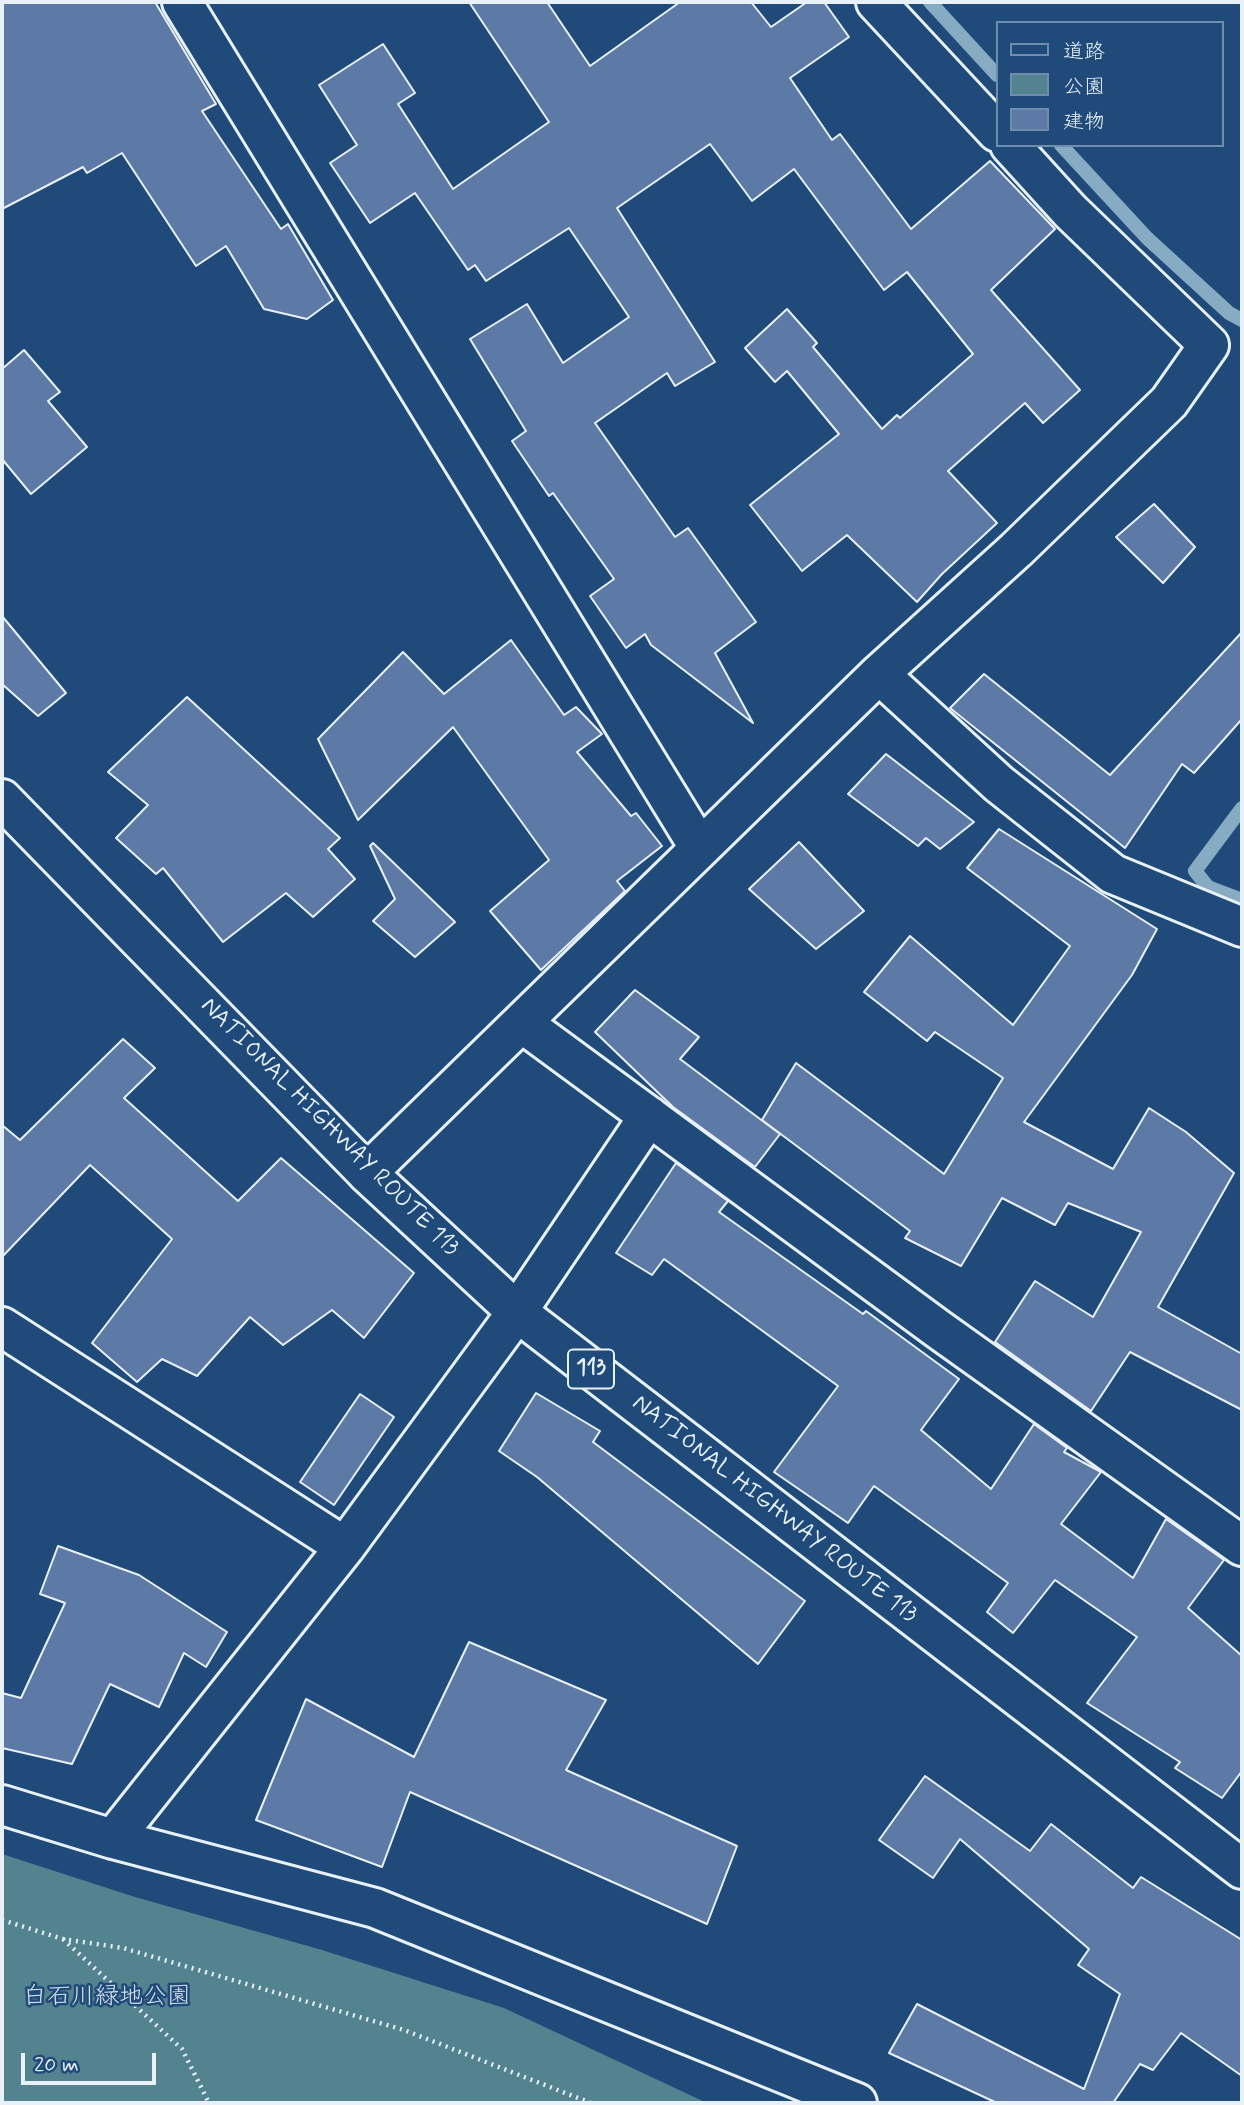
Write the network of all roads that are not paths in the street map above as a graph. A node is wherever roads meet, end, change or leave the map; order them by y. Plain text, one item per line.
1 (182, 2) edge
2 (876, 2) edge
3 (996, 131) edge
4 (1012, 147) edge
5 (879, 674) junction
6 (2, 799) edge
7 (699, 847) junction
8 (1242, 927) edge
9 (522, 1023) junction
10 (649, 1116) junction
11 (366, 1173) junction
12 (517, 1311) junction
13 (2, 1326) edge
14 (1242, 1546) edge
15 (345, 1547) junction
16 (2, 1805) edge
17 (113, 1839) junction
18 (1242, 1870) edge
19 (857, 2103) edge

1 - 7 main road
2 - 3 main road
4 - 5 main road
5 - 7 main road
5 - 8 main road
6 - 11 main road, NATIONAL HIGHWAY ROUTE 113 / 113
7 - 9 main road
9 - 10 main road
9 - 11 main road
10 - 12 main road
10 - 14 main road
11 - 12 main road, NATIONAL HIGHWAY ROUTE 113 / 113
12 - 15 main road
12 - 18 main road, NATIONAL HIGHWAY ROUTE 113 / 113
13 - 15 main road
15 - 17 main road
16 - 17 main road
17 - 19 main road

